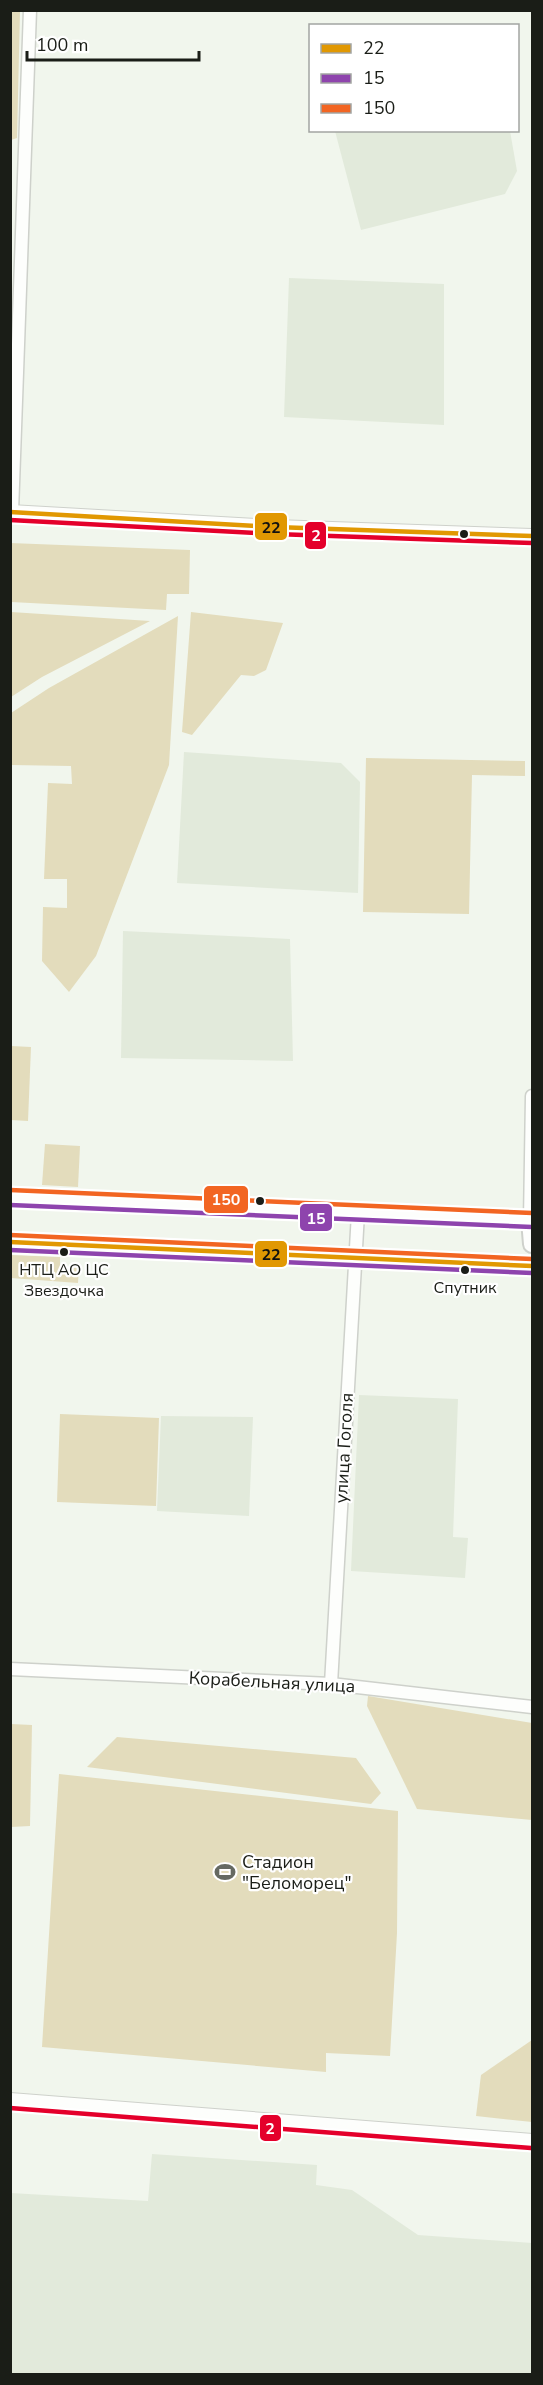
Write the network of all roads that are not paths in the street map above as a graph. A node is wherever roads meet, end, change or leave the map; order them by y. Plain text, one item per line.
1 (30, 10) edge
2 (11, 512) edge
3 (532, 536) edge
4 (532, 1095) edge
5 (10, 1197) edge
6 (358, 1213) junction
7 (531, 1219) edge
8 (10, 1242) edge
9 (532, 1244) edge
10 (354, 1259) junction
11 (532, 1266) edge
12 (10, 1669) edge
13 (331, 1684) junction
14 (532, 1707) edge
15 (10, 2100) edge
16 (532, 2141) edge

1 - 2 street
2 - 3 street
4 - 7 street
5 - 6 main road
6 - 7 main road
6 - 10 street, улица Гоголя
7 - 9 main road
8 - 10 main road
10 - 11 main road
10 - 13 street, улица Гоголя
12 - 13 street, Корабельная улица
13 - 14 street, Корабельная улица
15 - 16 street

